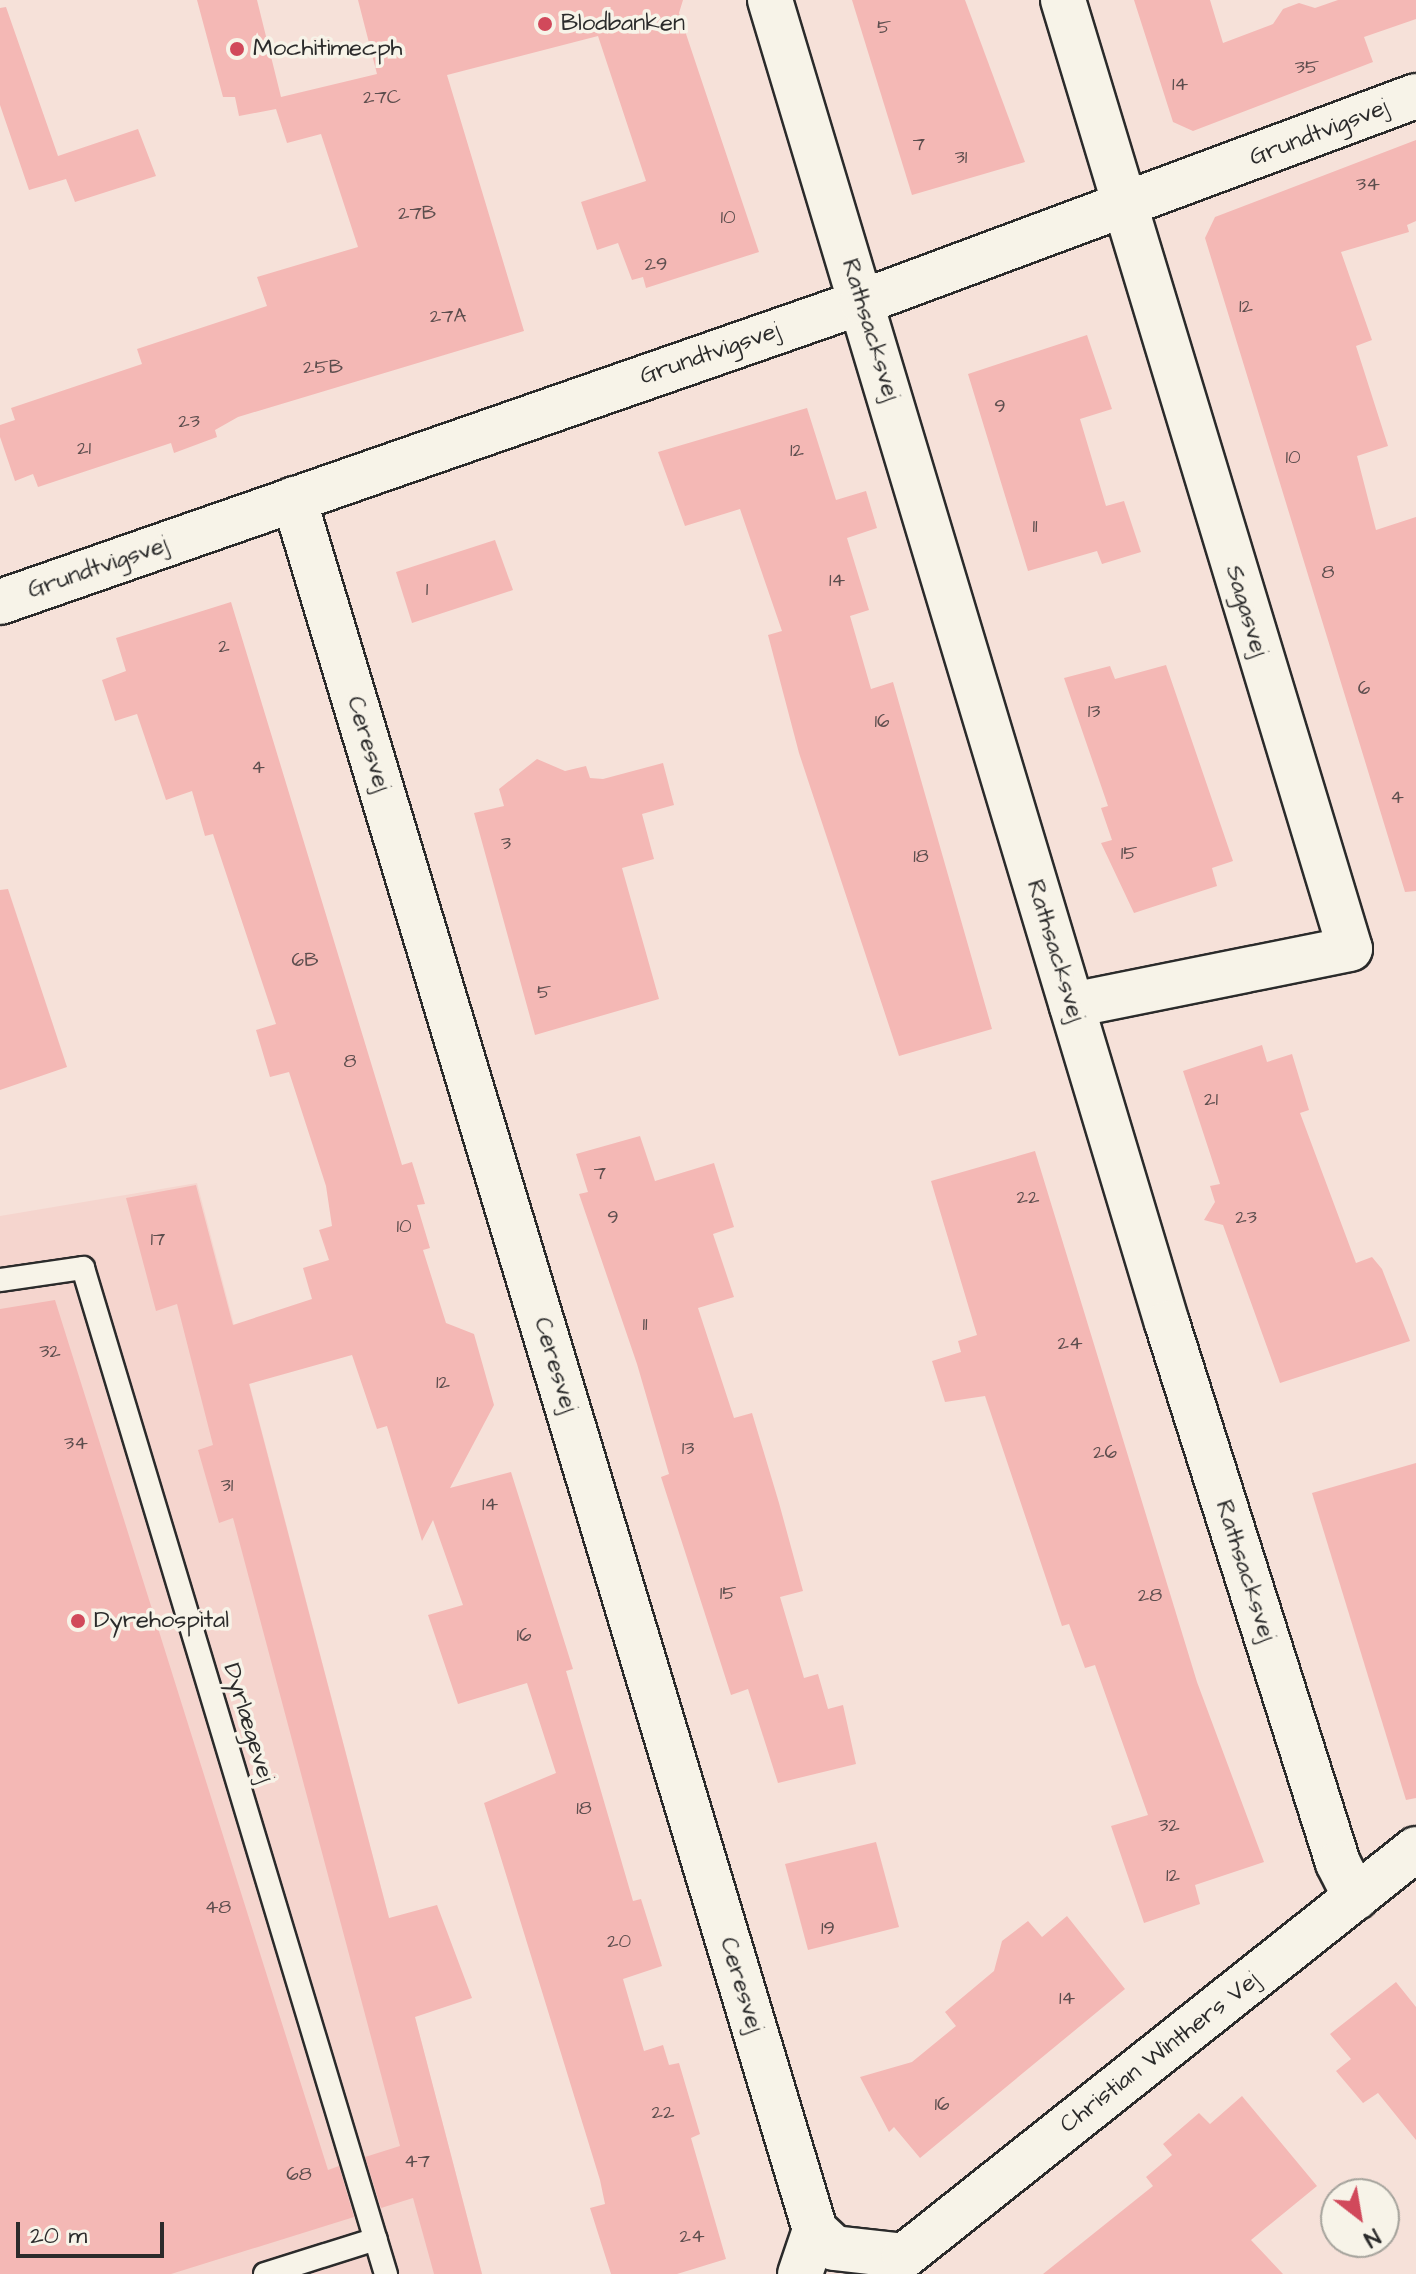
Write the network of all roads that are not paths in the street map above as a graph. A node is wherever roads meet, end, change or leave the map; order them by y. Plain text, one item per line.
1 (770, 0) edge
2 (1063, 0) edge
3 (1416, 96) edge
4 (1127, 205) junction
5 (862, 302) junction
6 (294, 499) junction
7 (0, 602) edge
8 (1072, 1005) junction
9 (0, 1280) edge
10 (1416, 1849) edge
11 (1356, 1898) junction
12 (815, 2230) junction
13 (376, 2239) junction
14 (902, 2265) edge
15 (265, 2274) edge
16 (386, 2274) edge
17 (800, 2274) edge

1 - 5 street, Rathsacksvej
2 - 4 street, Sagasvej
3 - 4 street, Grundtvigsvej
4 - 5 street, Grundtvigsvej
4 - 8 street, Sagasvej
5 - 6 street, Grundtvigsvej
5 - 8 street, Rathsacksvej
6 - 7 street, Grundtvigsvej
6 - 12 street, Ceresvej
8 - 11 street, Rathsacksvej
9 - 13 lane, Dyrlægevej
10 - 11 street, Christian Winthers Vej
11 - 14 street, Christian Winthers Vej
12 - 14 street, Christian Winthers Vej
12 - 17 street
13 - 15 lane
13 - 16 lane, Dyrlægevej

